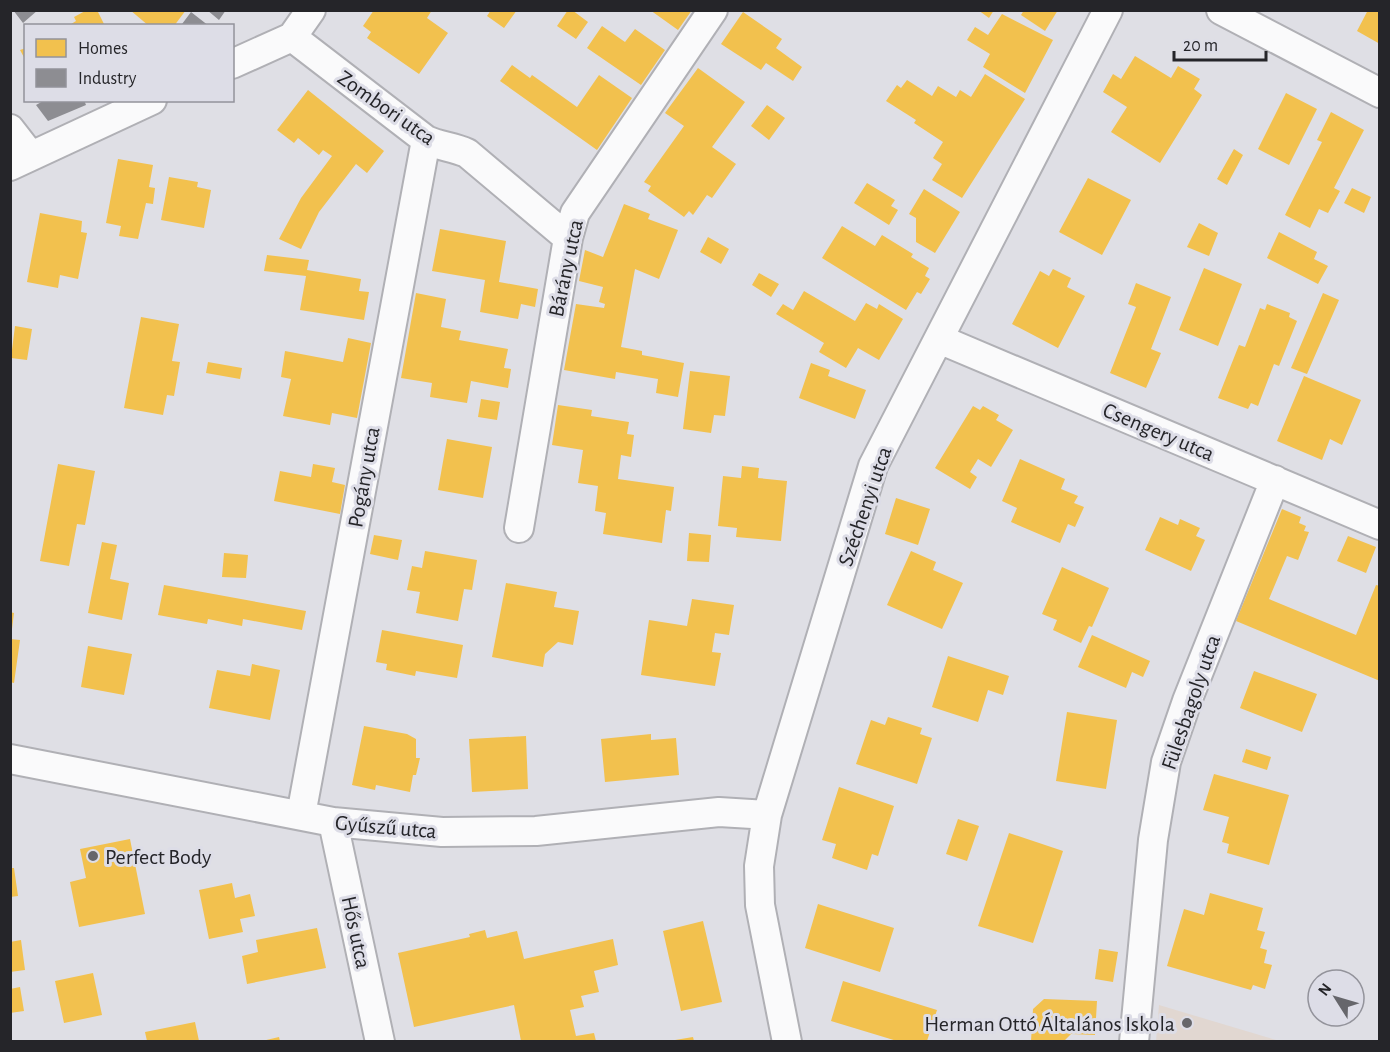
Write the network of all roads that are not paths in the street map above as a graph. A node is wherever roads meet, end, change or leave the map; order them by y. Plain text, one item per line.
1 (311, 10) edge
2 (713, 10) edge
3 (1108, 10) edge
4 (1221, 10) edge
5 (292, 37) junction
6 (234, 63) edge
7 (1380, 93) edge
8 (148, 102) edge
9 (10, 129) edge
10 (426, 140) junction
11 (21, 161) edge
12 (568, 238) junction
13 (939, 339) junction
14 (1275, 480) junction
15 (1380, 525) edge
16 (519, 528) dead end
17 (10, 759) edge
18 (301, 815) junction
19 (767, 815) junction
20 (333, 822) junction
21 (380, 1041) edge
22 (787, 1041) edge
23 (1134, 1041) edge

1 - 5 street
2 - 12 street, Bárány utca
3 - 13 street, Széchenyi utca
4 - 7 street
5 - 6 street
5 - 10 street, Zombori utca
8 - 11 street
9 - 11 street
10 - 12 street, Zombori utca
10 - 18 street, Pogány utca
12 - 16 street, Bárány utca
13 - 14 street, Csengery utca
13 - 19 street, Széchenyi utca
14 - 15 street, Csengery utca
14 - 23 street, Fülesbagoly utca
17 - 18 street, Gyűszű utca
18 - 20 street, Gyűszű utca
19 - 20 street, Gyűszű utca
19 - 22 street, Széchenyi utca
20 - 21 street, Hős utca

